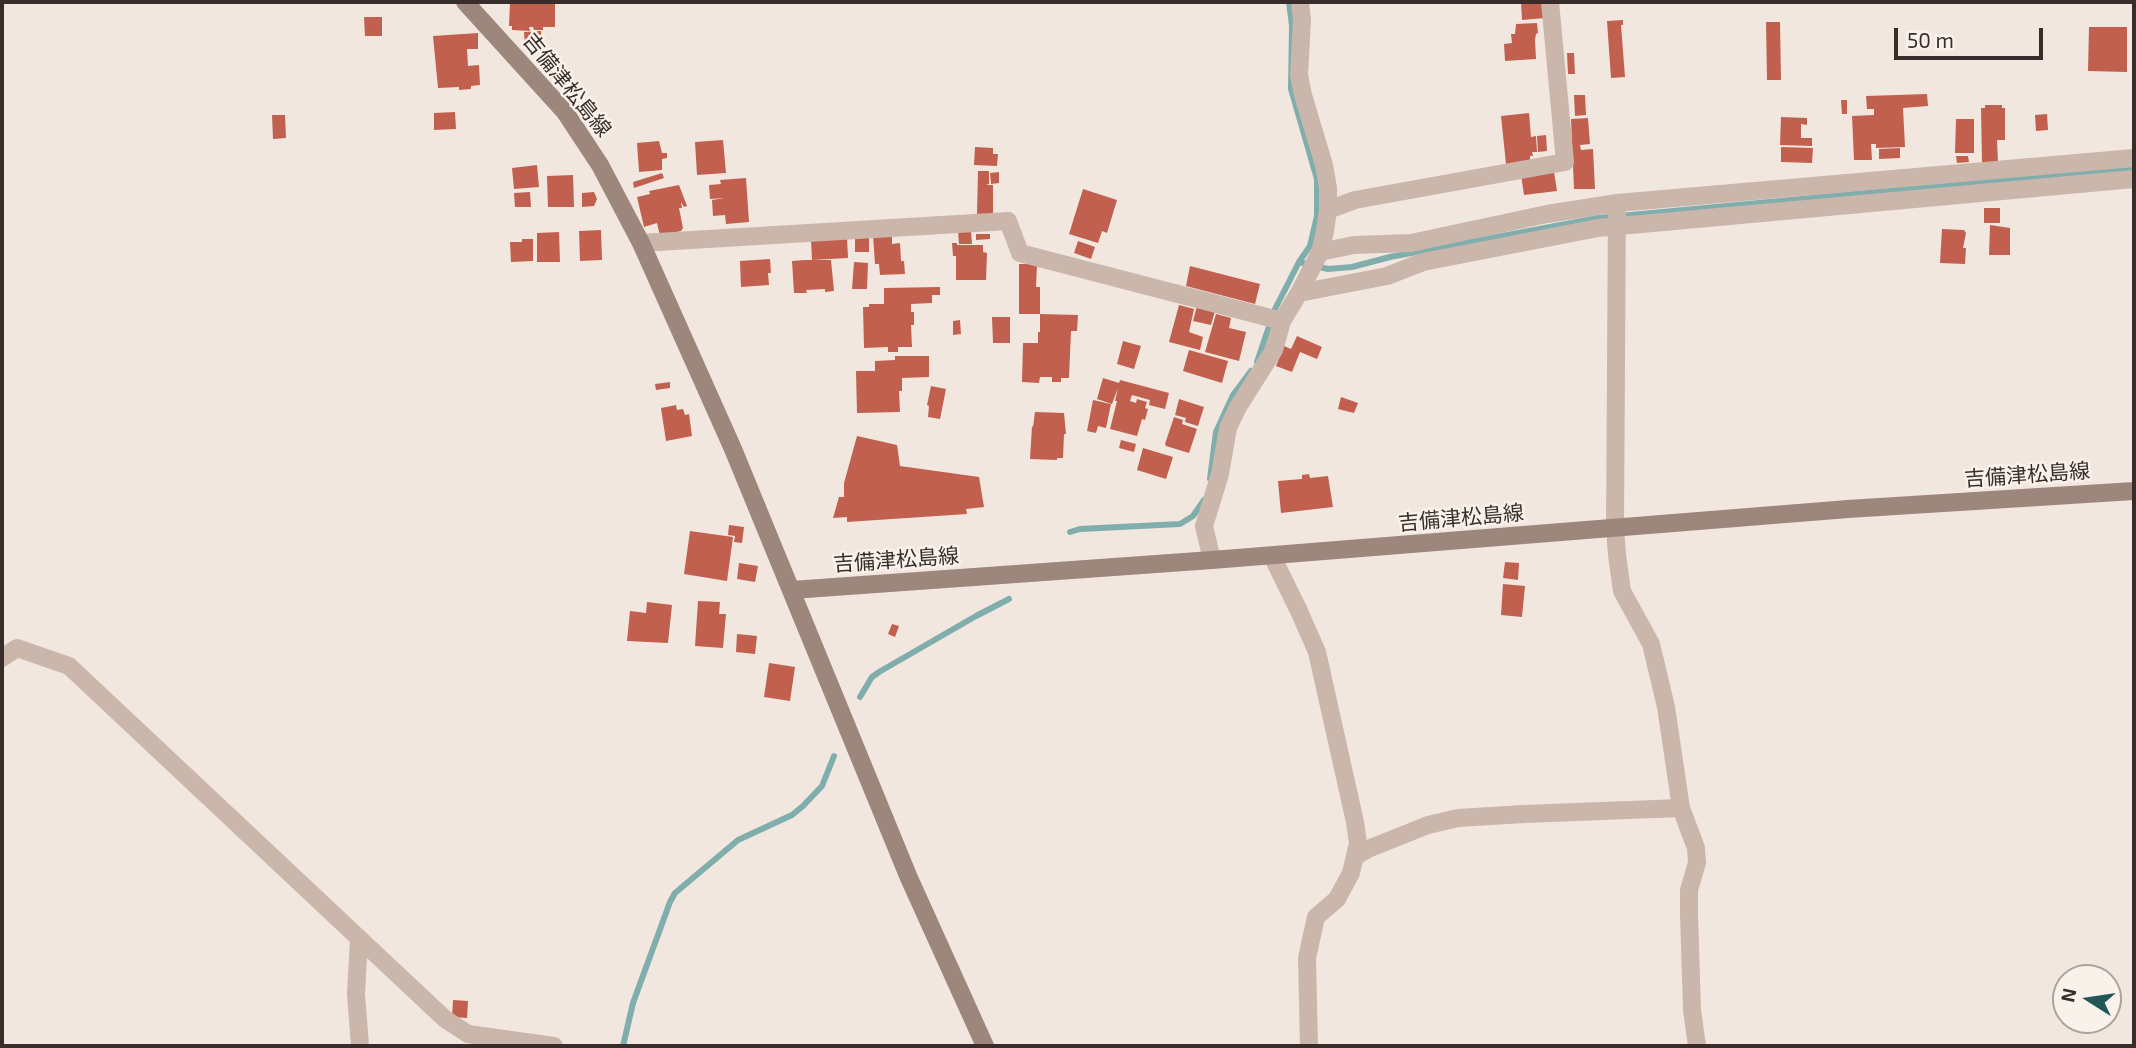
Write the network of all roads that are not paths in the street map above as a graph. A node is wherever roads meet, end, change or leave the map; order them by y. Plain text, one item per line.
1 (466, 2) edge
2 (1300, 2) edge
3 (1550, 2) edge
4 (2134, 158) edge
5 (2134, 179) edge
6 (1617, 203) junction
7 (1328, 210) junction
8 (1617, 226) junction
9 (641, 243) junction
10 (1319, 254) junction
11 (1299, 293) junction
12 (1275, 319) junction
13 (2134, 491) edge
14 (1615, 528) junction
15 (1272, 556) junction
16 (1212, 560) junction
17 (792, 590) junction
18 (2, 658) edge
19 (1681, 808) junction
20 (1356, 856) junction
21 (359, 939) junction
22 (360, 1046) edge
23 (554, 1046) edge
24 (985, 1046) edge
25 (1309, 1046) edge
26 (1697, 1046) edge

1 - 9 main road, 吉備津松島線
2 - 7 street
3 - 7 street
4 - 6 street
5 - 8 street
6 - 8 street
6 - 10 street
7 - 10 street
8 - 11 street
8 - 14 street
9 - 12 street
9 - 17 main road, 吉備津松島線
10 - 11 street
11 - 12 street
12 - 16 street
13 - 14 main road, 吉備津松島線
14 - 15 main road, 吉備津松島線
14 - 19 street
15 - 16 main road, 吉備津松島線
15 - 20 street
16 - 17 main road, 吉備津松島線
17 - 24 main road, 吉備津松島線
18 - 21 street
19 - 20 street
19 - 26 street
20 - 25 street
21 - 22 street
21 - 23 street

